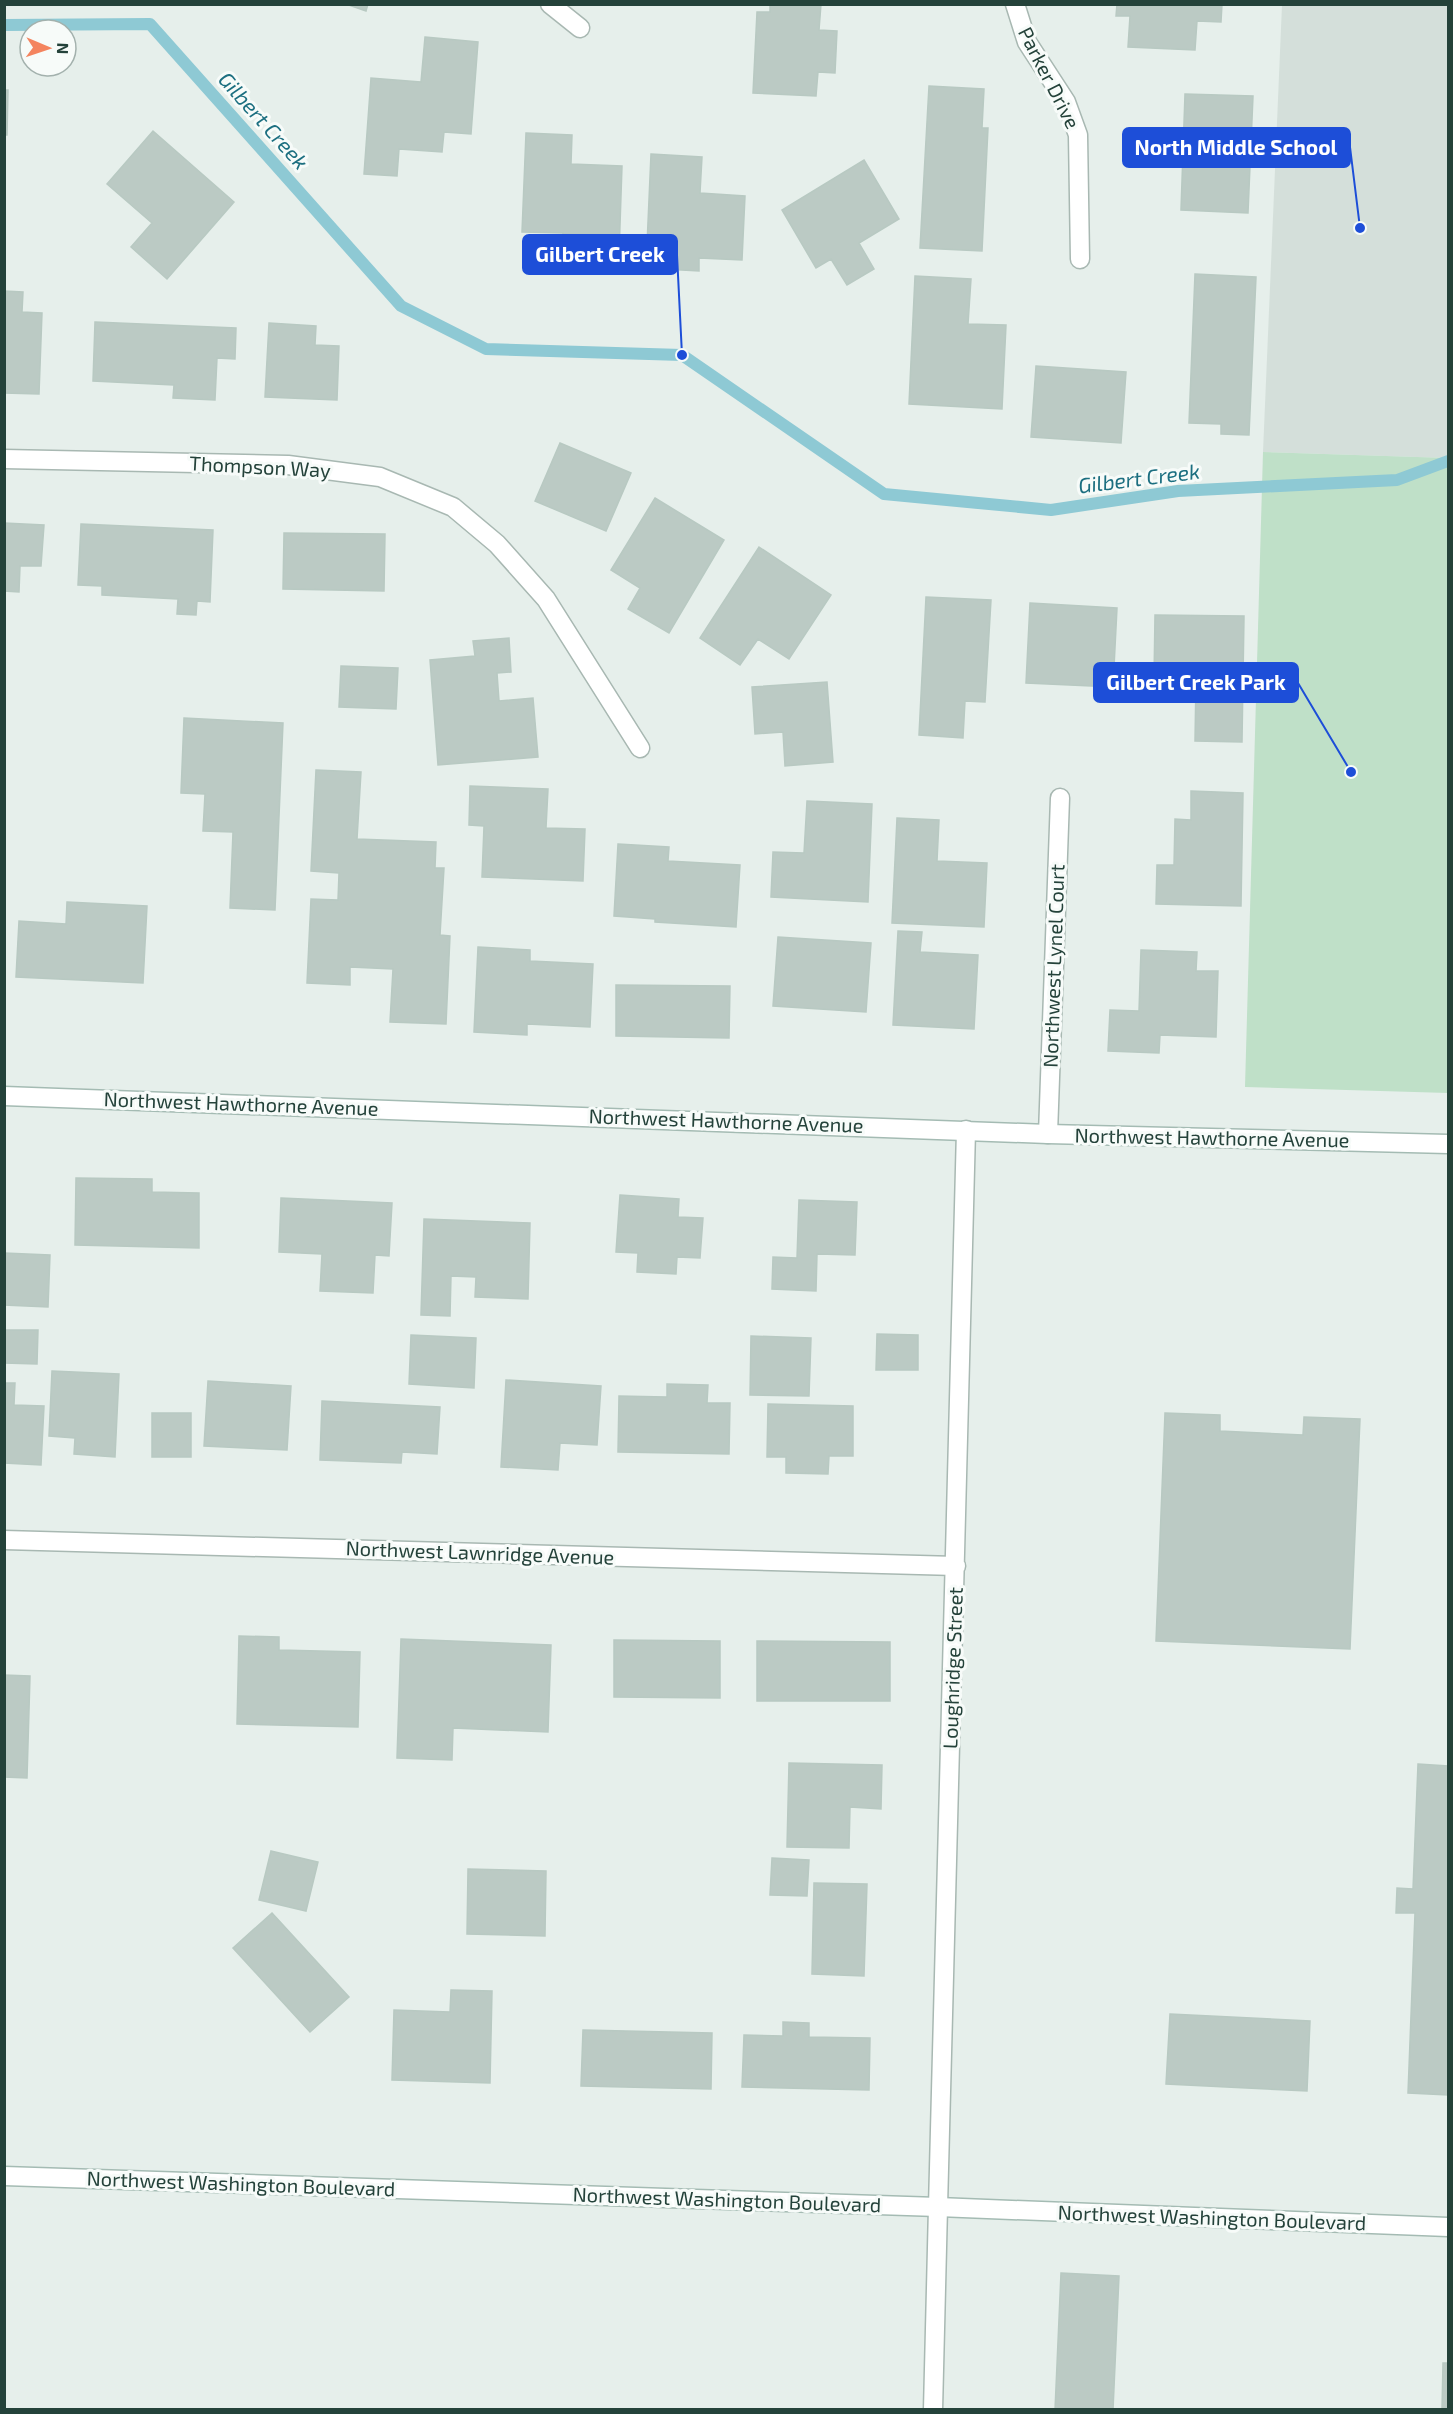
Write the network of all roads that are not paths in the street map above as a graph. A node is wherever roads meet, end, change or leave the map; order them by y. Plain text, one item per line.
1 (550, 4) edge
2 (1015, 4) edge
3 (580, 28) dead end
4 (1080, 260) dead end
5 (4, 459) edge
6 (640, 748) dead end
7 (1060, 798) dead end
8 (4, 1096) edge
9 (966, 1130) junction
10 (1048, 1134) junction
11 (1449, 1144) edge
12 (4, 1540) edge
13 (956, 1566) junction
14 (4, 2176) edge
15 (938, 2207) junction
16 (1449, 2227) edge
17 (933, 2409) edge

1 - 3 street
2 - 4 street, Parker Drive
5 - 6 street, Thompson Way
7 - 10 street, Northwest Lynel Court
8 - 9 street, Northwest Hawthorne Avenue
9 - 10 street, Northwest Hawthorne Avenue
9 - 13 street, Loughridge Street
10 - 11 street, Northwest Hawthorne Avenue
12 - 13 street, Northwest Lawnridge Avenue
13 - 15 street, Loughridge Street
14 - 15 street, Northwest Washington Boulevard
15 - 16 street, Northwest Washington Boulevard
15 - 17 street, Loughridge Street

